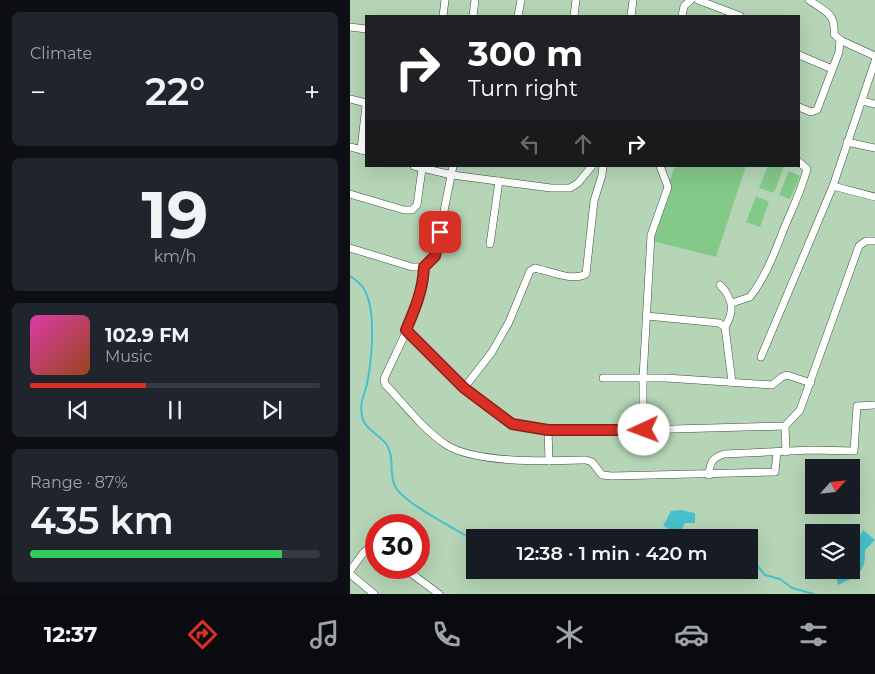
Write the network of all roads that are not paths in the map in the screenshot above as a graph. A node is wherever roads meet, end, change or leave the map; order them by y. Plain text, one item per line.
1 (445, 0) edge
2 (475, 0) edge
3 (521, 0) edge
4 (576, 0) edge
5 (633, 0) edge
6 (690, 0) edge
7 (698, 0) edge
8 (809, 0) edge
9 (443, 15) edge
10 (473, 15) edge
11 (518, 15) edge
12 (574, 15) edge
13 (631, 15) edge
14 (682, 15) edge
15 (737, 15) edge
16 (350, 27) edge
17 (365, 29) edge
18 (840, 40) junction
19 (800, 55) edge
20 (875, 56) edge
21 (875, 61) edge
22 (832, 69) junction
23 (350, 99) edge
24 (862, 101) junction
25 (365, 104) edge
26 (875, 104) edge
27 (800, 107) edge
28 (365, 128) edge
29 (847, 142) junction
30 (350, 146) edge
31 (875, 148) edge
32 (364, 151) edge
33 (800, 163) edge
34 (417, 167) edge
35 (453, 167) edge
36 (591, 167) edge
37 (603, 167) edge
38 (660, 167) edge
39 (422, 169) junction
40 (452, 175) junction
41 (499, 181) junction
42 (833, 186) junction
43 (350, 194) edge
44 (875, 197) edge
45 (875, 241) edge
46 (490, 244) dead end
47 (350, 248) edge
48 (424, 267) junction
49 (720, 285) dead end
50 (732, 303) junction
51 (647, 316) junction
52 (725, 327) junction
53 (406, 330) junction
54 (761, 357) dead end
55 (602, 378) dead end
56 (643, 378) junction
57 (732, 382) junction
58 (810, 384) junction
59 (464, 388) junction
60 (875, 405) edge
61 (785, 426) junction
62 (548, 430) junction
63 (644, 430) junction
64 (777, 452) junction
65 (786, 452) junction
66 (549, 461) junction
67 (710, 475) junction
68 (365, 551) edge
69 (350, 572) edge
70 (419, 579) edge
71 (374, 594) edge
72 (439, 594) edge

1 - 9 street
2 - 10 street
3 - 11 street
4 - 12 street
5 - 13 street
6 - 14 street
7 - 15 street
8 - 18 street
16 - 17 street
18 - 20 street
18 - 22 street
19 - 22 street
21 - 24 street
22 - 27 street
23 - 25 street
24 - 26 street
24 - 29 street
28 - 32 street
29 - 31 street
29 - 42 street
30 - 32 street
33 - 50 street
34 - 39 street
35 - 40 street
36 - 41 street
37 - 59 street
38 - 51 street
39 - 40 street
39 - 43 street
40 - 41 street
40 - 48 street
41 - 46 street
42 - 44 street
42 - 54 street
45 - 58 street
47 - 48 street
48 - 53 street
49 - 50 street
50 - 52 street
51 - 52 street
51 - 56 street
52 - 57 street
53 - 59 street
53 - 66 street
55 - 56 street
56 - 57 street
56 - 63 street
57 - 58 street
58 - 61 street
59 - 62 street
60 - 65 street
61 - 63 street
61 - 65 street
62 - 63 street
62 - 66 street
64 - 65 street
64 - 67 street
64 - 67 street
66 - 67 street
68 - 69 street
69 - 71 street
70 - 72 street

